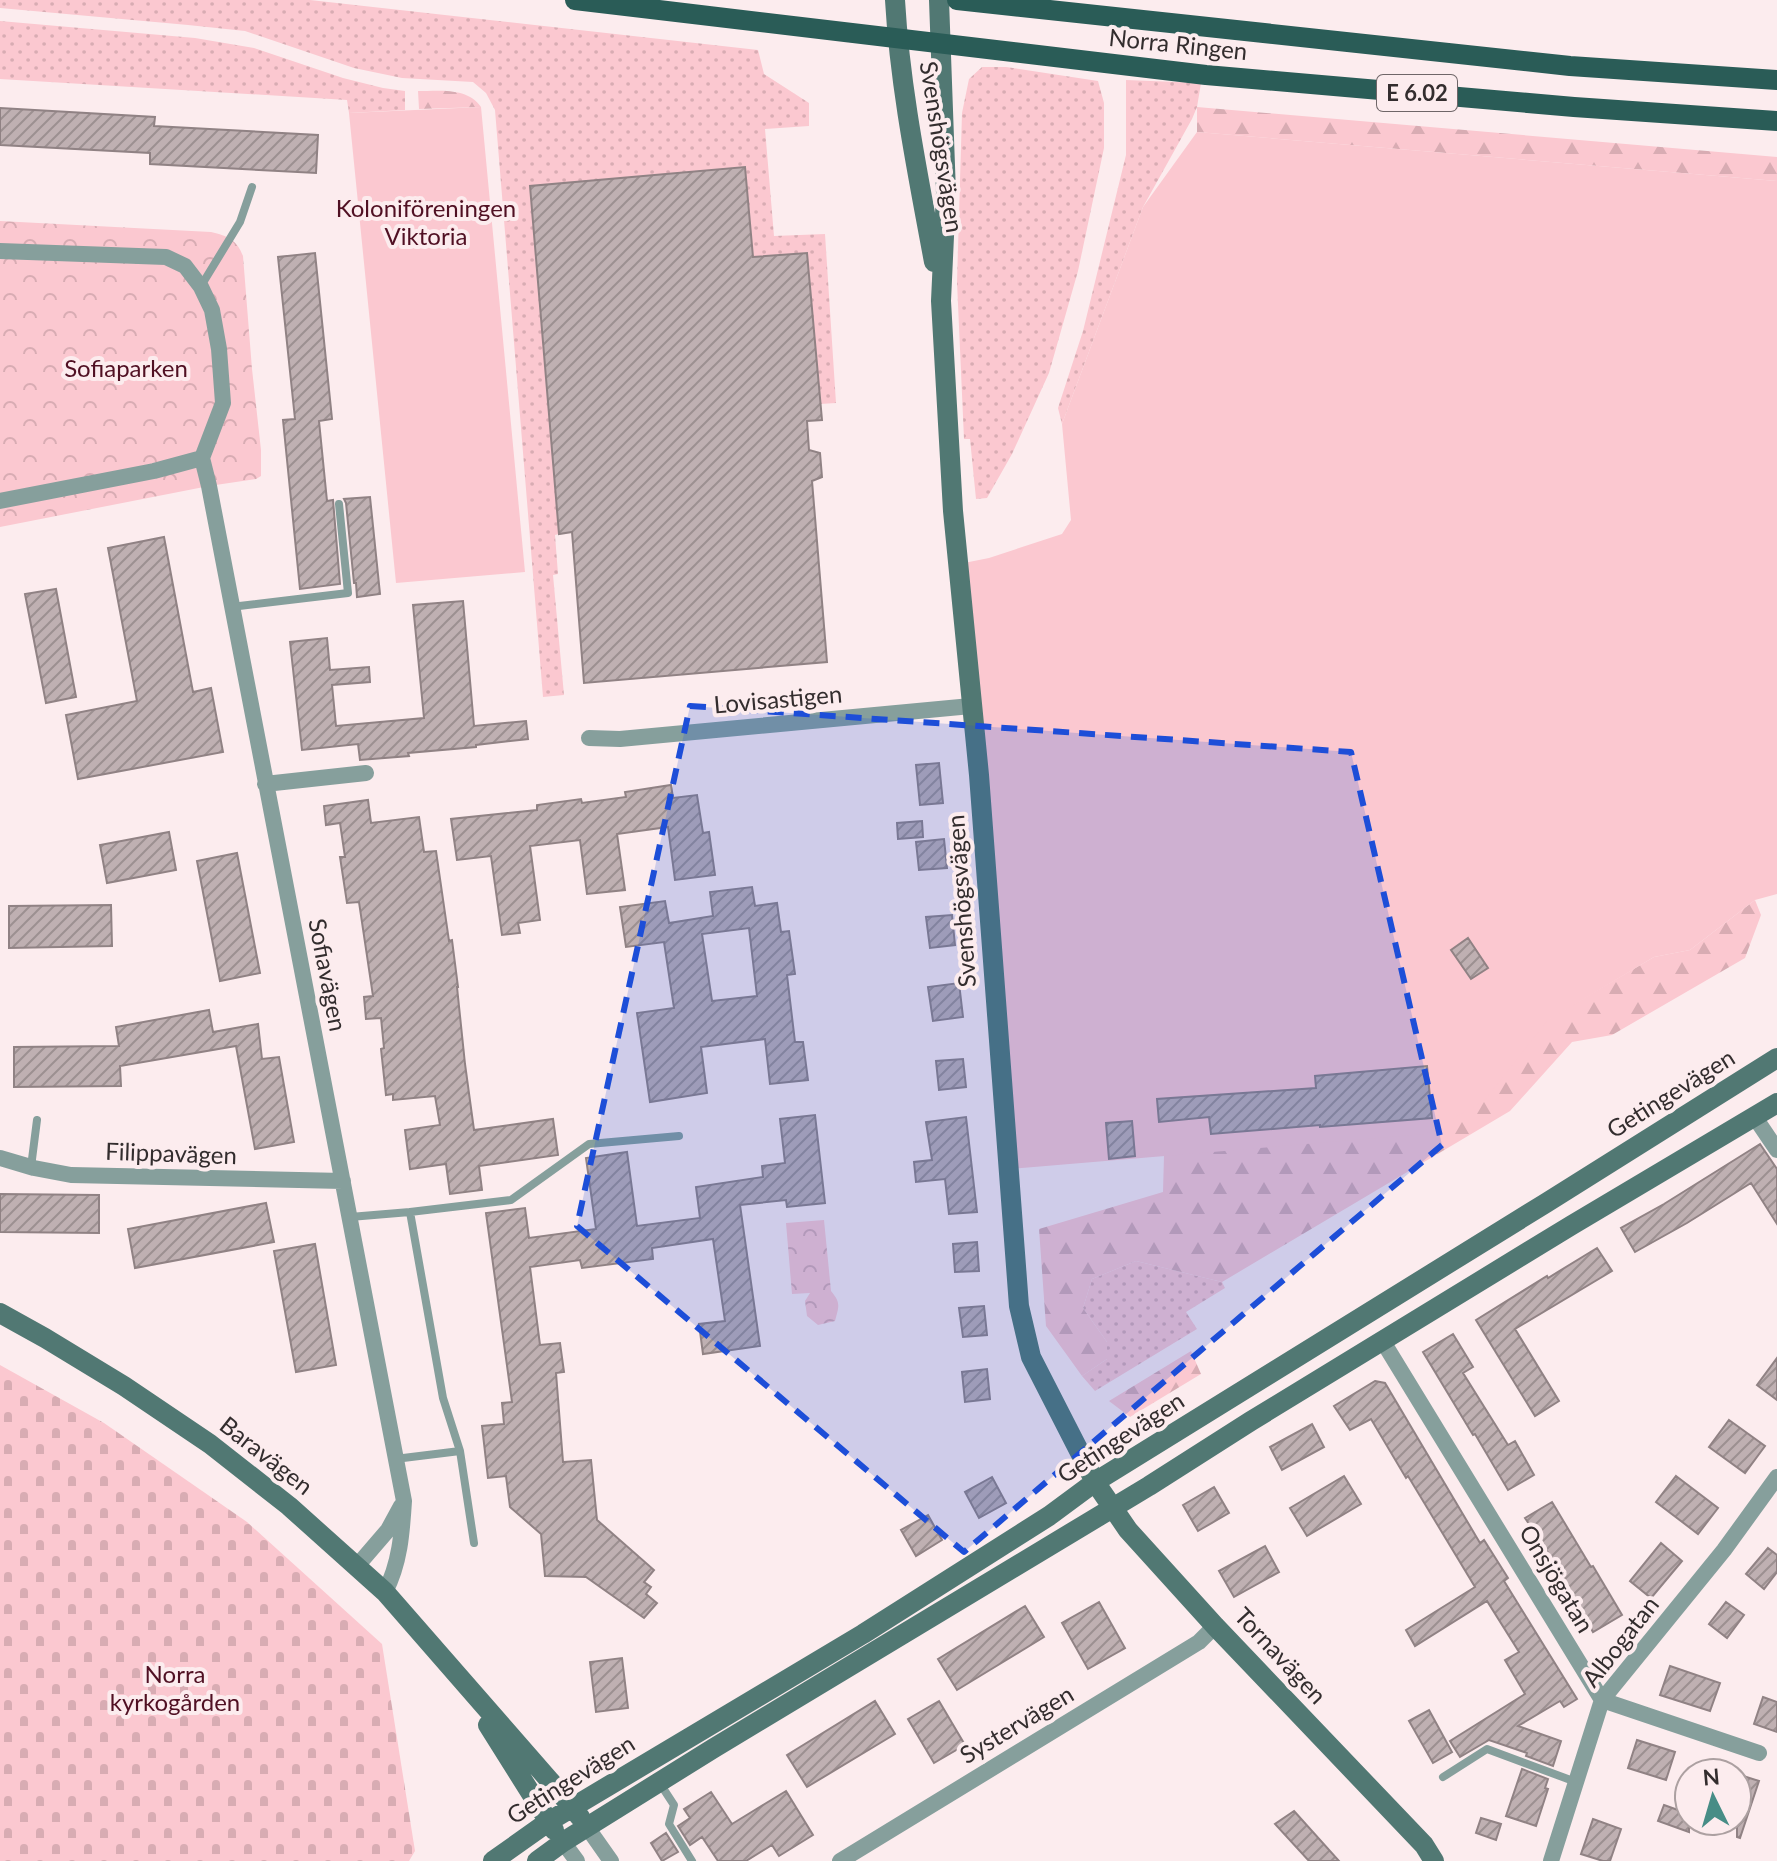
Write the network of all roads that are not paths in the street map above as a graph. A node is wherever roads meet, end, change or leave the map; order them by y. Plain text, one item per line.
1 (575, 0) edge
2 (895, 0) edge
3 (939, 0) edge
4 (957, 0) edge
5 (897, 37) junction
6 (941, 43) junction
7 (1777, 80) edge
8 (1777, 121) edge
9 (252, 187) dead end
10 (0, 251) edge
11 (201, 287) junction
12 (941, 301) junction
13 (202, 458) junction
14 (0, 501) edge
15 (339, 504) dead end
16 (231, 607) junction
17 (971, 706) junction
18 (589, 738) dead end
19 (366, 773) dead end
20 (265, 784) junction
21 (1777, 1058) edge
22 (1777, 1103) edge
23 (1754, 1116) junction
24 (37, 1120) dead end
25 (679, 1136) dead end
26 (1777, 1150) edge
27 (0, 1158) edge
28 (31, 1167) junction
29 (343, 1181) junction
30 (410, 1212) junction
31 (350, 1217) junction
32 (0, 1313) edge
33 (1382, 1340) junction
34 (460, 1451) junction
35 (395, 1459) junction
36 (1777, 1477) edge
37 (1095, 1482) junction
38 (404, 1501) junction
39 (1112, 1508) junction
40 (474, 1543) dead end
41 (357, 1566) junction
42 (385, 1592) junction
43 (1215, 1626) junction
44 (464, 1684) junction
45 (1602, 1700) junction
46 (1759, 1753) dead end
47 (1443, 1777) dead end
48 (659, 1782) junction
49 (1576, 1782) junction
50 (573, 1807) junction
51 (548, 1822) junction
52 (587, 1827) junction
53 (563, 1842) junction
54 (493, 1861) edge
55 (537, 1861) edge
56 (577, 1861) edge
57 (611, 1861) edge
58 (692, 1861) edge
59 (840, 1861) edge
60 (1434, 1861) edge
61 (1551, 1861) edge

1 - 5 main road, Norra Ringen / E 6.02
2 - 5 main road, Svenshögsvägen
3 - 6 main road, Svenshögsvägen
4 - 7 main road, Norra Ringen / E 6.02
5 - 6 main road, Norra Ringen / E 6.02
5 - 12 main road, Svenshögsvägen
6 - 8 main road, Norra Ringen / E 6.02
6 - 12 main road, Svenshögsvägen
9 - 11 lane
10 - 11 street
11 - 13 street
12 - 17 main road, Svenshögsvägen
13 - 14 street
13 - 16 street, Sofiavägen
15 - 16 lane
16 - 20 street, Sofiavägen
17 - 18 street, Lovisastigen
17 - 37 main road, Svenshögsvägen
19 - 20 street
20 - 29 street, Sofiavägen
21 - 37 main road, Getingevägen
22 - 23 main road, Getingevägen
23 - 26 street
23 - 33 main road, Getingevägen
24 - 28 lane
25 - 30 lane
27 - 28 street, Filippavägen
28 - 29 street, Filippavägen
29 - 31 street, Sofiavägen
30 - 31 lane
30 - 34 lane
31 - 35 street, Sofiavägen
32 - 41 main road, Baravägen
33 - 39 main road, Getingevägen
33 - 45 street, Onsjögatan
34 - 35 lane
34 - 40 lane
35 - 38 street, Sofiavägen
36 - 45 street, Albogatan
37 - 39 main road, Tornavägen
37 - 50 main road, Getingevägen
38 - 41 street
38 - 42 street, Sofiavägen
39 - 43 main road, Tornavägen
39 - 48 main road, Getingevägen
41 - 42 main road, Baravägen
42 - 44 main road, Baravägen
43 - 59 street, Systervägen
43 - 60 main road, Tornavägen
44 - 50 main road, Baravägen
44 - 51 main road, Baravägen
45 - 46 street
45 - 49 street, Albogatan
47 - 49 lane
48 - 52 main road, Getingevägen
48 - 58 lane
49 - 61 street, Albogatan
50 - 51 main road, Getingevägen
50 - 52 main road, Baravägen
51 - 53 main road, Baravägen
51 - 54 main road, Getingevägen
52 - 53 main road, Getingevägen
52 - 57 street, Baravägen
53 - 55 main road, Getingevägen
53 - 56 street, Baravägen

